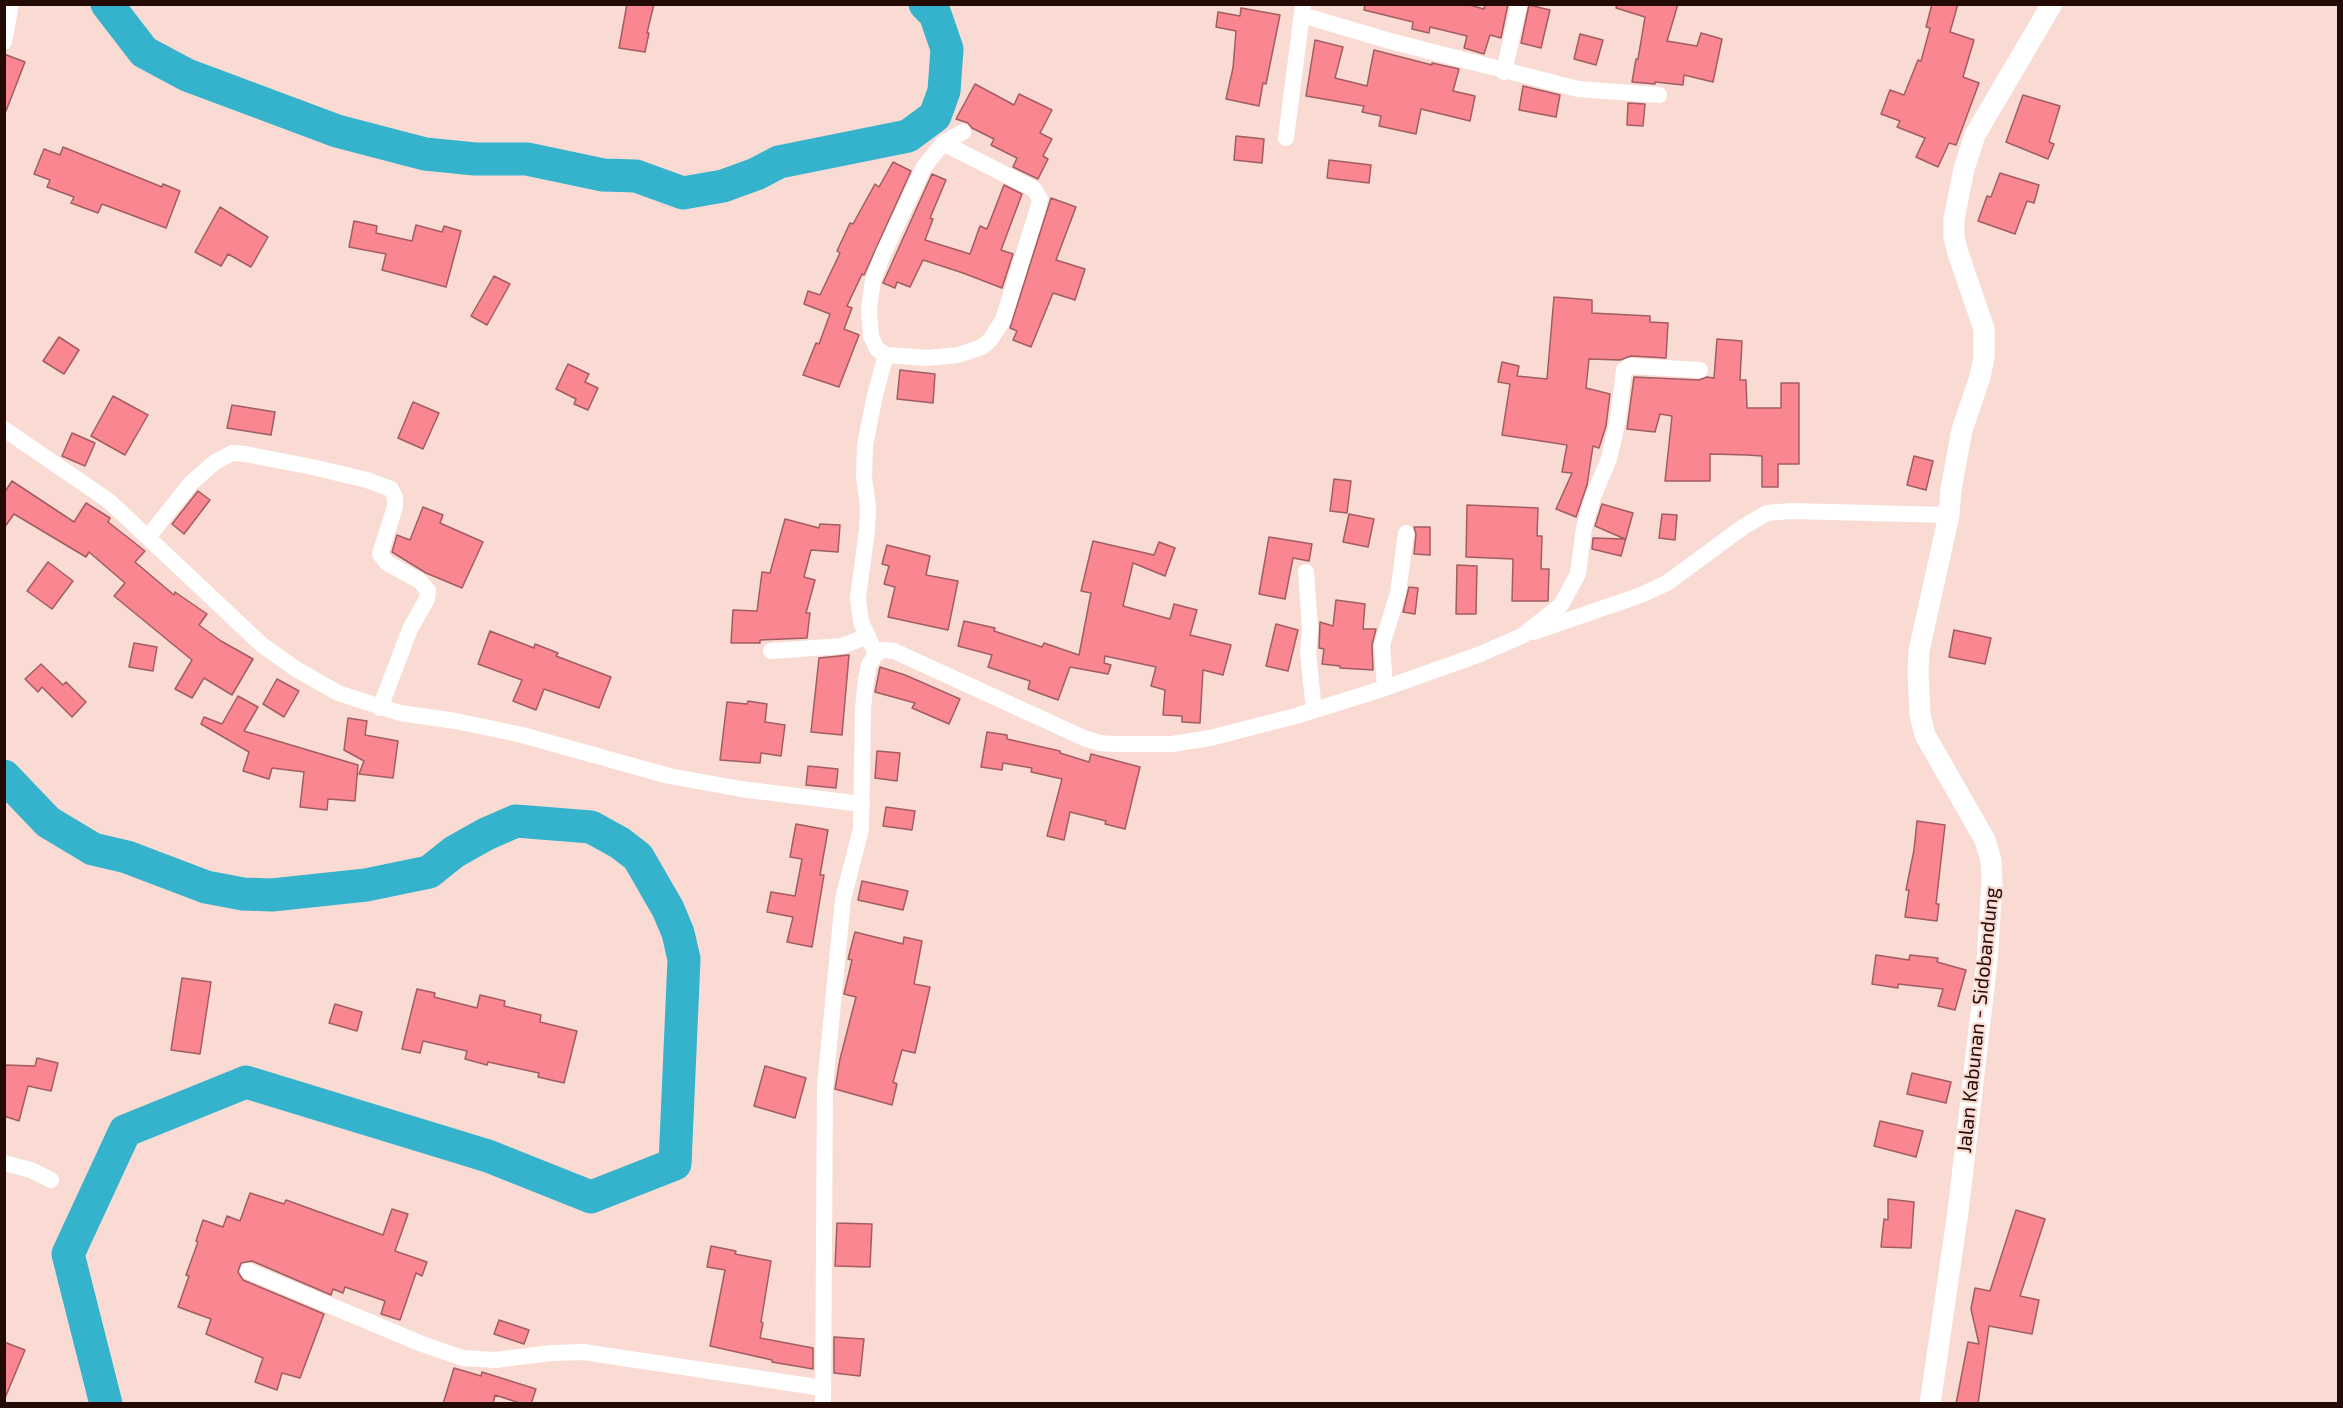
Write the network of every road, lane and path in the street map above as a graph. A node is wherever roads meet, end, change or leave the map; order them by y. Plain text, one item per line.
1 (11, 4) edge
2 (1519, 4) edge
3 (2052, 4) edge
4 (1303, 10) edge
5 (4, 42) edge
6 (1504, 72) junction
7 (1659, 95) dead end
8 (963, 132) dead end
9 (1286, 138) dead end
10 (943, 143) junction
11 (886, 355) junction
12 (1700, 370) dead end
13 (4, 429) edge
14 (1949, 515) junction
15 (1406, 533) dead end
16 (148, 537) junction
17 (1306, 572) dead end
18 (868, 636) junction
19 (1522, 636) junction
20 (771, 651) dead end
21 (876, 654) junction
22 (1384, 688) junction
23 (380, 708) junction
24 (1314, 710) junction
25 (862, 804) junction
26 (4, 1163) edge
27 (51, 1180) dead end
28 (248, 1271) dead end
29 (823, 1396) edge
30 (1930, 1404) edge

1 - 5 street
2 - 6 street
3 - 14 street, Jalan Kabunan - Sidobandung
4 - 6 street
4 - 9 street
6 - 7 street
8 - 10 street
10 - 11 street
10 - 11 street
11 - 18 street
12 - 19 street
13 - 16 street
14 - 19 street
14 - 30 street, Jalan Kabunan - Sidobandung
15 - 22 street
16 - 23 street
16 - 23 street
17 - 24 street
18 - 20 street
18 - 21 street
19 - 22 street
21 - 24 street
21 - 25 street
22 - 24 street
23 - 25 street
25 - 29 street
26 - 27 street
28 - 29 street

